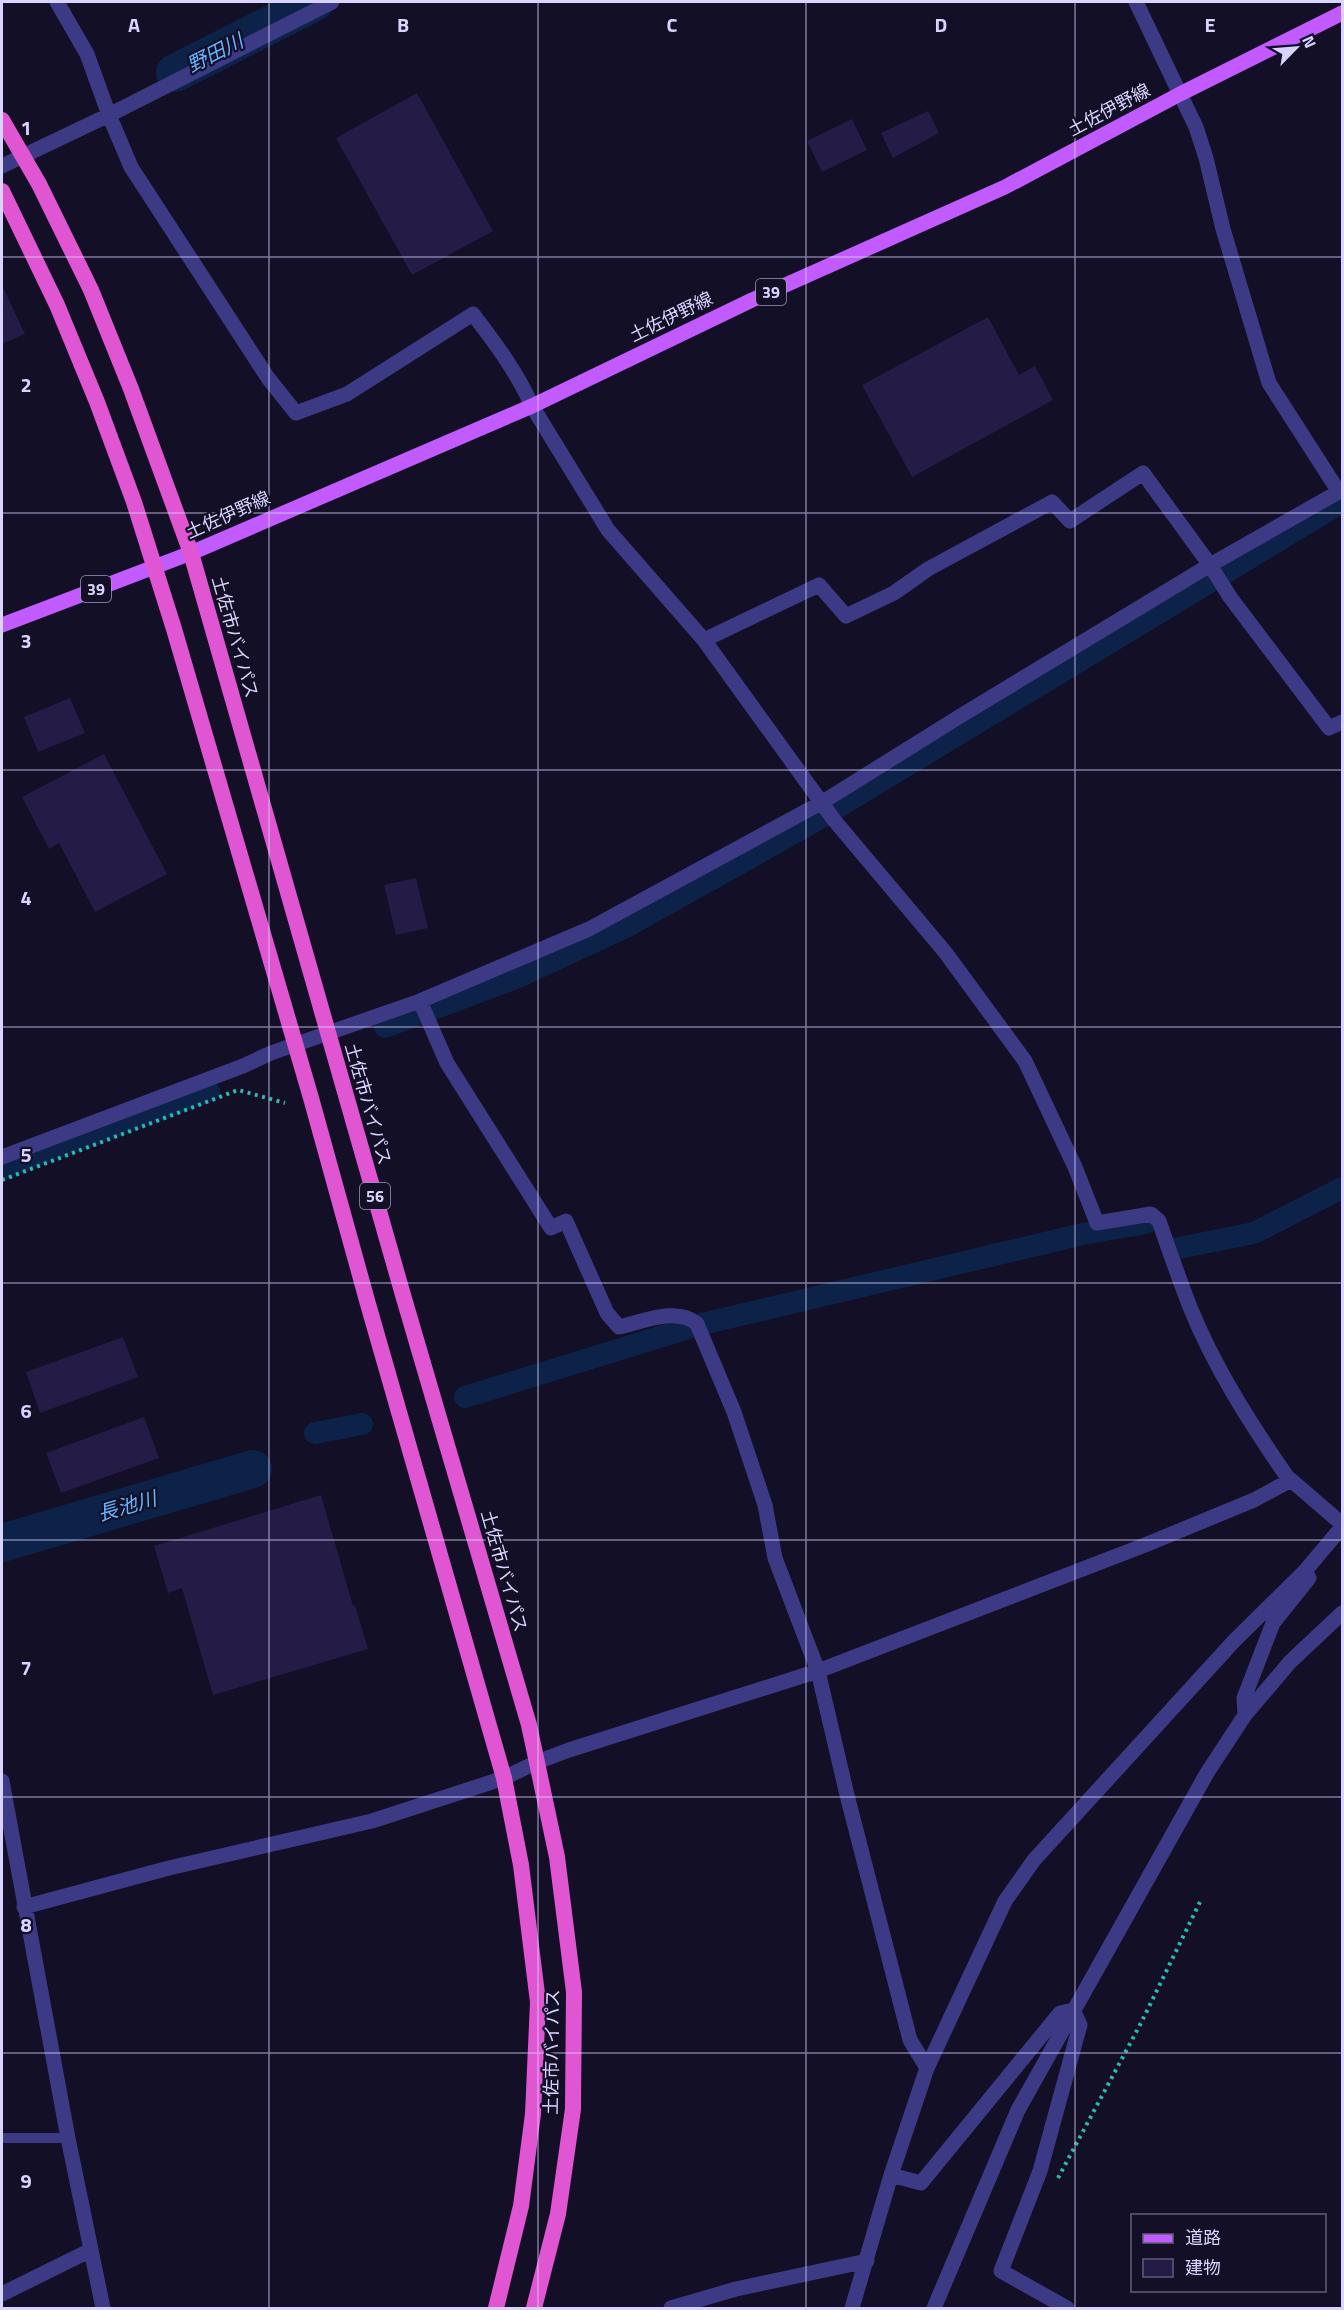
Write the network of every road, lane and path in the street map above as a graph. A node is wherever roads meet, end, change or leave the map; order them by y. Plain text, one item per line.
1 (57, 2) edge
2 (332, 2) edge
3 (1136, 2) edge
4 (1342, 13) edge
5 (1180, 94) junction
6 (109, 115) junction
7 (2, 120) edge
8 (23, 157) junction
9 (2, 166) edge
10 (2, 191) edge
11 (532, 406) junction
12 (1341, 491) edge
13 (191, 552) junction
14 (155, 567) junction
15 (1215, 573) junction
16 (2, 625) edge
17 (704, 640) junction
18 (1342, 722) edge
19 (826, 809) junction
20 (424, 1010) junction
21 (327, 1033) junction
22 (295, 1044) junction
23 (285, 1103) dead end
24 (2, 1157) edge
25 (2, 1180) edge
26 (1290, 1481) junction
27 (1342, 1525) edge
28 (1305, 1571) junction
29 (1342, 1613) edge
30 (818, 1671) junction
31 (1245, 1715) junction
32 (537, 1762) junction
33 (504, 1778) junction
34 (2, 1781) edge
35 (1200, 1902) dead end
36 (24, 1907) junction
37 (1073, 2010) junction
38 (927, 2068) junction
39 (2, 2138) edge
40 (68, 2138) junction
41 (891, 2175) junction
42 (1054, 2185) dead end
43 (91, 2250) junction
44 (867, 2262) junction
45 (2, 2294) edge
46 (103, 2308) edge
47 (496, 2308) edge
48 (534, 2308) edge
49 (671, 2308) edge
50 (852, 2308) edge
51 (934, 2308) edge
52 (1067, 2308) edge

1 - 6 street
2 - 6 street
3 - 5 street
4 - 5 main road, 土佐伊野線 / 39
5 - 11 main road, 土佐伊野線 / 39
5 - 12 street
6 - 8 street
6 - 11 street
7 - 8 highway, 土佐市バイパス / 56
8 - 9 street
8 - 13 highway, 土佐市バイパス / 56
10 - 14 highway, 土佐市バイパス / 56
11 - 13 main road, 土佐伊野線 / 39
11 - 17 street
12 - 15 street
13 - 14 main road, 土佐伊野線 / 39
13 - 21 highway, 土佐市バイパス / 56
14 - 16 main road, 土佐伊野線 / 39
14 - 22 highway, 土佐市バイパス / 56
15 - 17 street
15 - 18 street
15 - 19 street
17 - 19 street
19 - 20 street
19 - 26 street
20 - 21 street
20 - 30 street
21 - 22 street
21 - 32 highway, 土佐市バイパス / 56
22 - 24 street
22 - 33 highway, 土佐市バイパス / 56
23 - 25 path
26 - 27 street
26 - 30 street
27 - 28 street
28 - 31 street
28 - 38 street
29 - 31 street
30 - 32 street
30 - 38 street
31 - 37 street
32 - 33 street
32 - 48 highway, 土佐市バイパス / 56
33 - 36 street
33 - 47 highway, 土佐市バイパス / 56
34 - 36 street
35 - 42 path
36 - 40 street
37 - 41 street
37 - 51 street
37 - 52 street
38 - 41 street
39 - 40 lane
40 - 43 street
41 - 44 street
43 - 45 street
43 - 46 street
44 - 49 street
44 - 50 street

